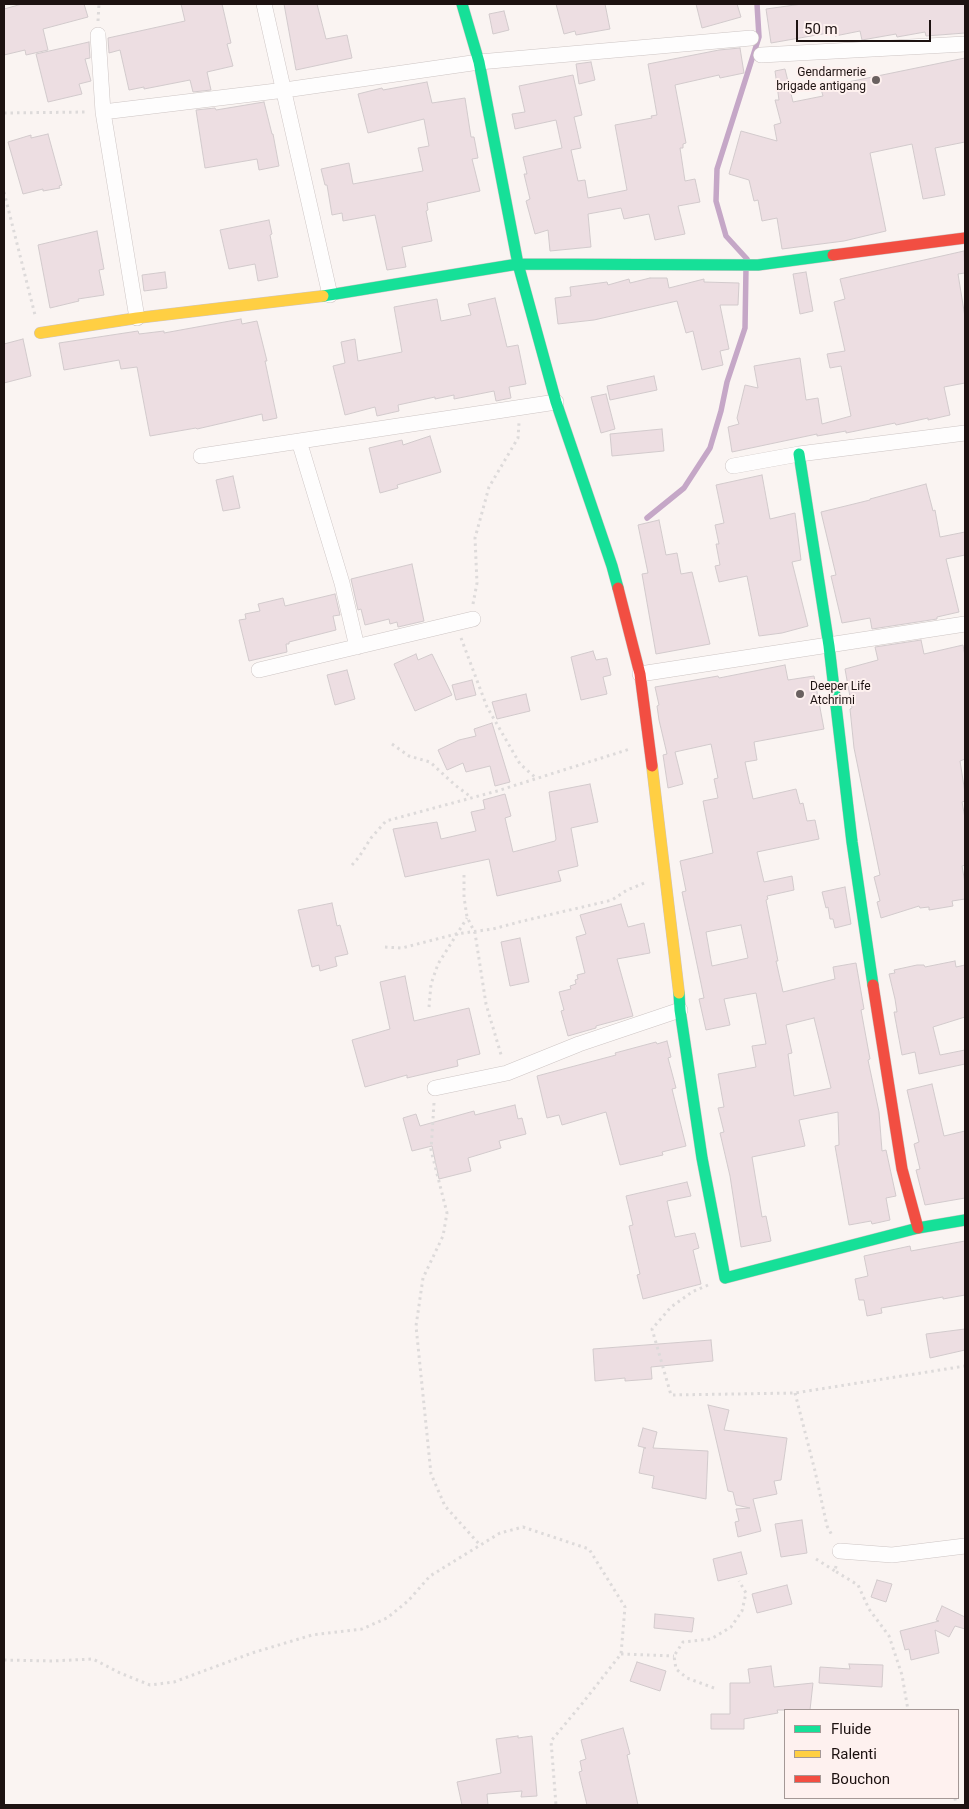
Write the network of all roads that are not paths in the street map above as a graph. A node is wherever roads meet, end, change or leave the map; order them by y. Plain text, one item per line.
1 (264, 4) edge
2 (462, 4) edge
3 (98, 35) dead end
4 (751, 38) dead end
5 (965, 44) edge
6 (761, 55) dead end
7 (479, 62) junction
8 (285, 90) junction
9 (103, 112) junction
10 (965, 238) edge
11 (518, 264) junction
12 (330, 295) junction
13 (137, 318) junction
14 (40, 333) road end
15 (556, 402) junction
16 (965, 433) edge
17 (299, 441) junction
18 (799, 454) junction
19 (201, 456) dead end
20 (732, 466) dead end
21 (473, 619) road end
22 (965, 624) edge
23 (356, 646) junction
24 (829, 646) junction
25 (259, 670) dead end
26 (640, 674) junction
27 (680, 1010) junction
28 (435, 1088) road end
29 (965, 1220) edge
30 (918, 1228) junction
31 (965, 1546) edge
32 (840, 1551) road end

1 - 8 street
2 - 7 street
3 - 9 street
4 - 7 street
5 - 6 street
7 - 8 street
7 - 11 street
8 - 9 street
8 - 12 street
9 - 13 street
10 - 11 street
11 - 12 street
11 - 15 street
12 - 13 street
13 - 14 street
15 - 17 street
15 - 26 street
16 - 18 street
17 - 19 street
17 - 23 street
18 - 20 street
18 - 24 street
21 - 23 street
22 - 24 street
23 - 25 street
24 - 26 street
24 - 30 street
26 - 27 street
27 - 28 street
27 - 30 street
29 - 30 street
31 - 32 street

